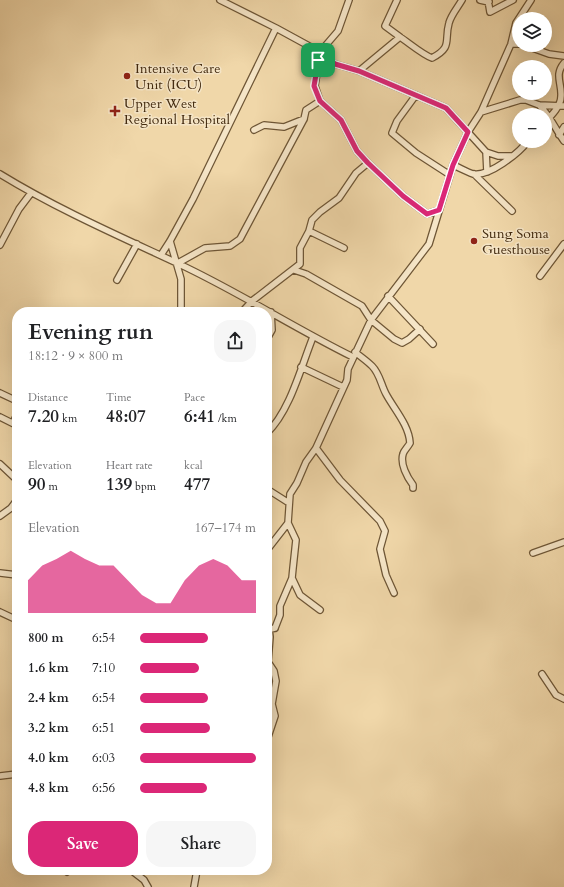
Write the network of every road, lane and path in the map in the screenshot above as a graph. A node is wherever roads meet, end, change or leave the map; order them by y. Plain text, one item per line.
1 (220, 0) edge
2 (349, 0) edge
3 (398, 0) edge
4 (462, 0) edge
5 (480, 0) edge
6 (513, 0) edge
7 (531, 0) edge
8 (488, 1) edge
9 (276, 28) junction
10 (400, 38) junction
11 (511, 44) joint
12 (320, 52) junction
13 (543, 52) edge
14 (564, 56) edge
15 (563, 67) edge
16 (359, 71) junction
17 (416, 95) junction
18 (320, 101) junction
19 (539, 105) junction
20 (561, 106) edge
21 (541, 108) edge
22 (481, 112) junction
23 (552, 115) edge
24 (304, 119) junction
25 (552, 127) edge
26 (564, 127) edge
27 (254, 130) dead end
28 (468, 132) junction
29 (559, 135) junction
30 (564, 141) edge
31 (522, 148) edge
32 (486, 152) junction
33 (511, 156) junction
34 (368, 163) junction
35 (453, 165) junction
36 (487, 172) junction
37 (0, 174) edge
38 (474, 174) junction
39 (450, 175) junction
40 (31, 193) junction
41 (439, 210) junction
42 (512, 211) dead end
43 (309, 231) junction
44 (170, 241) junction
45 (137, 244) junction
46 (564, 244) edge
47 (0, 245) edge
48 (344, 248) dead end
49 (160, 255) junction
50 (178, 263) junction
51 (294, 270) junction
52 (540, 276) dead end
53 (117, 280) dead end
54 (388, 296) junction
55 (252, 301) junction
56 (181, 307) edge
57 (247, 307) edge
58 (262, 307) edge
59 (272, 313) edge
60 (371, 320) junction
61 (420, 329) junction
62 (313, 338) junction
63 (434, 344) dead end
64 (354, 355) junction
65 (301, 367) junction
66 (343, 387) junction
67 (0, 393) edge
68 (12, 399) edge
69 (0, 417) edge
70 (12, 424) edge
71 (272, 428) edge
72 (316, 448) junction
73 (0, 464) edge
74 (12, 475) edge
75 (413, 488) dead end
76 (272, 492) edge
77 (289, 503) junction
78 (12, 507) edge
79 (0, 516) edge
80 (288, 523) junction
81 (564, 542) edge
82 (272, 544) edge
83 (533, 554) dead end
84 (0, 573) edge
85 (12, 574) edge
86 (292, 578) junction
87 (394, 593) dead end
88 (320, 610) dead end
89 (0, 612) edge
90 (12, 618) edge
91 (276, 628) junction
92 (272, 629) edge
93 (272, 629) edge
94 (272, 668) edge
95 (542, 674) dead end
96 (564, 699) edge
97 (272, 704) edge
98 (272, 704) edge
99 (272, 724) edge
100 (12, 775) edge
101 (0, 776) edge
102 (138, 875) edge
103 (197, 875) edge
104 (148, 887) edge
105 (194, 887) edge

1 - 9 street
2 - 12 street
3 - 10 street
4 - 10 street
5 - 8 street
6 - 8 street
7 - 11 street
9 - 12 street
9 - 44 street
10 - 16 street
11 - 22 street
12 - 16 street
12 - 18 street
13 - 14 street
15 - 20 street
16 - 17 street
17 - 28 street
17 - 39 street
18 - 24 street
18 - 34 street
19 - 20 street
19 - 21 street
19 - 22 street
20 - 23 street
22 - 28 street
24 - 27 street
24 - 50 street
25 - 29 street
26 - 29 street
28 - 32 street
28 - 35 street
29 - 30 street
31 - 33 street
32 - 33 street
32 - 36 street
33 - 36 street
34 - 41 street
34 - 43 street
35 - 38 street
35 - 39 street
36 - 38 street
37 - 40 street
38 - 42 street
39 - 41 street
40 - 45 street
40 - 47 street
41 - 54 street
43 - 48 street
43 - 51 street
44 - 49 street
44 - 50 street
45 - 49 street
45 - 53 street
46 - 52 street
49 - 50 street
50 - 55 street
50 - 56 street
51 - 55 street
51 - 60 street
54 - 60 street
54 - 61 street
55 - 57 street
55 - 58 street
59 - 62 street
60 - 61 street
60 - 64 street
61 - 63 street
62 - 64 street
62 - 65 street
64 - 66 street
64 - 75 street
65 - 66 street
65 - 71 street
66 - 72 street
67 - 68 street
69 - 70 street
72 - 77 street
72 - 87 street
73 - 74 street
76 - 77 street
77 - 80 street
78 - 79 street
80 - 82 street
80 - 86 street
81 - 83 street
84 - 85 street
86 - 88 street
86 - 91 street
89 - 90 street
91 - 92 street
91 - 93 street
94 - 97 street
95 - 96 street
98 - 99 street
100 - 101 street
102 - 104 street
103 - 105 street

